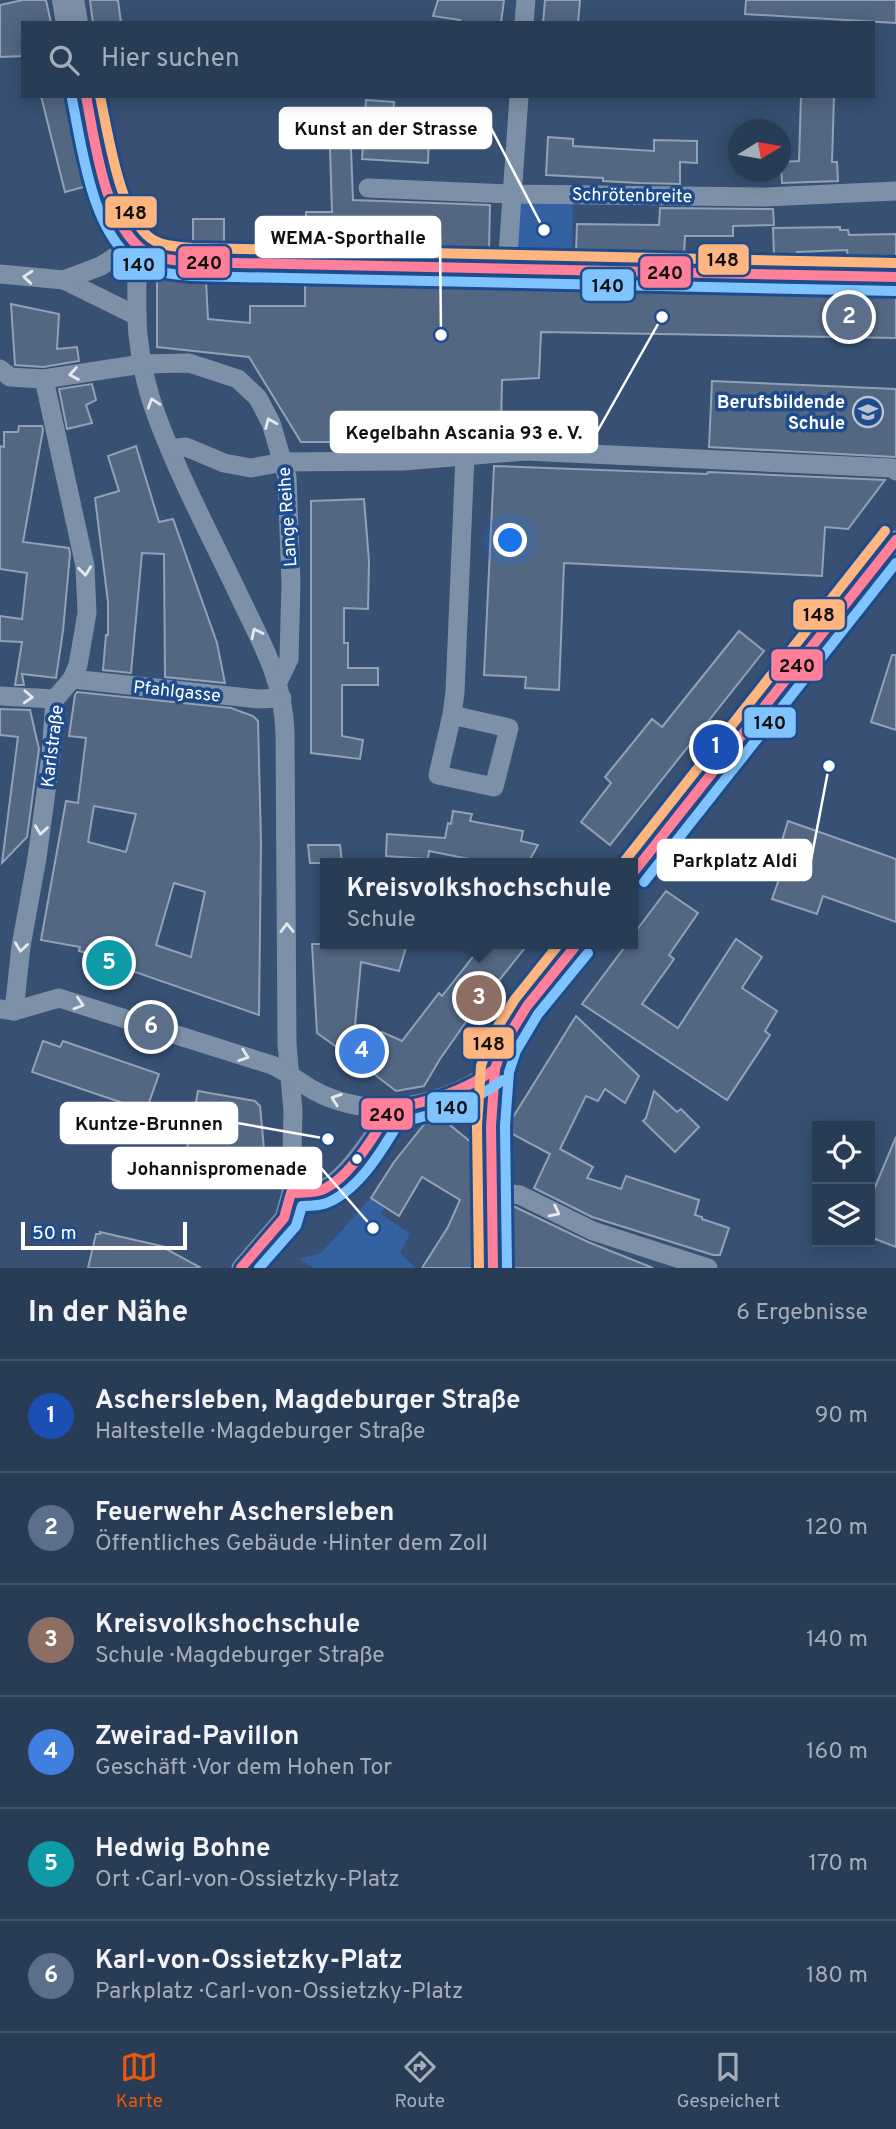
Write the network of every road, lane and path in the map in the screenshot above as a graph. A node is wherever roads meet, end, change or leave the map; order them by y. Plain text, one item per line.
1 (68, 0) edge
2 (526, 0) edge
3 (72, 21) edge
4 (524, 21) edge
5 (86, 98) edge
6 (519, 98) edge
7 (368, 188) dead end
8 (896, 191) edge
9 (512, 194) junction
10 (135, 244) junction
11 (507, 269) junction
12 (0, 274) edge
13 (896, 277) edge
14 (64, 280) junction
15 (137, 316) junction
16 (142, 364) junction
17 (0, 369) edge
18 (44, 379) junction
19 (171, 450) junction
20 (465, 455) junction
21 (284, 462) junction
22 (896, 471) edge
23 (896, 540) edge
24 (72, 679) junction
25 (280, 690) junction
26 (0, 696) edge
27 (55, 699) junction
28 (452, 715) dead end
29 (638, 867) edge
30 (573, 949) edge
31 (7, 1010) edge
32 (495, 1069) junction
33 (288, 1072) junction
34 (444, 1097) junction
35 (390, 1109) junction
36 (491, 1126) junction
37 (491, 1191) junction
38 (291, 1193) junction
39 (242, 1268) edge
40 (493, 1268) edge
41 (708, 1268) edge

1 - 3 main road
2 - 4 street
5 - 10 main road
6 - 9 street
7 - 9 street, Schrötenbreite
8 - 9 street, Schrötenbreite
9 - 11 street
10 - 11 main road
10 - 14 street
10 - 15 street, Lange Reihe
11 - 13 main road
14 -> 12 street
14 - 15 street
15 - 16 street, Lange Reihe
16 -> 18 street
19 -> 16 street, Lange Reihe
21 -> 16 street, Lange Reihe
17 - 18 street
18 -> 24 street, Karlstraße
19 - 21 street
25 -> 19 street, Lange Reihe
20 - 21 street
20 - 22 street
20 - 28 street
21 - 25 street, Lange Reihe
23 - 29 street
24 - 25 street, Pfahlgasse
24 - 27 street, Karlstraße
33 -> 25 street, Lange Reihe
26 -> 27 street
27 -> 31 street, Karlstraße
30 - 32 street
31 -> 33 street
32 - 34 street
32 - 36 street
35 -> 33 street
33 - 38 street, Lange Reihe
34 - 35 street
34 - 36 street
35 - 38 street
36 - 37 street
37 - 40 street
37 -> 41 street
38 - 39 street

